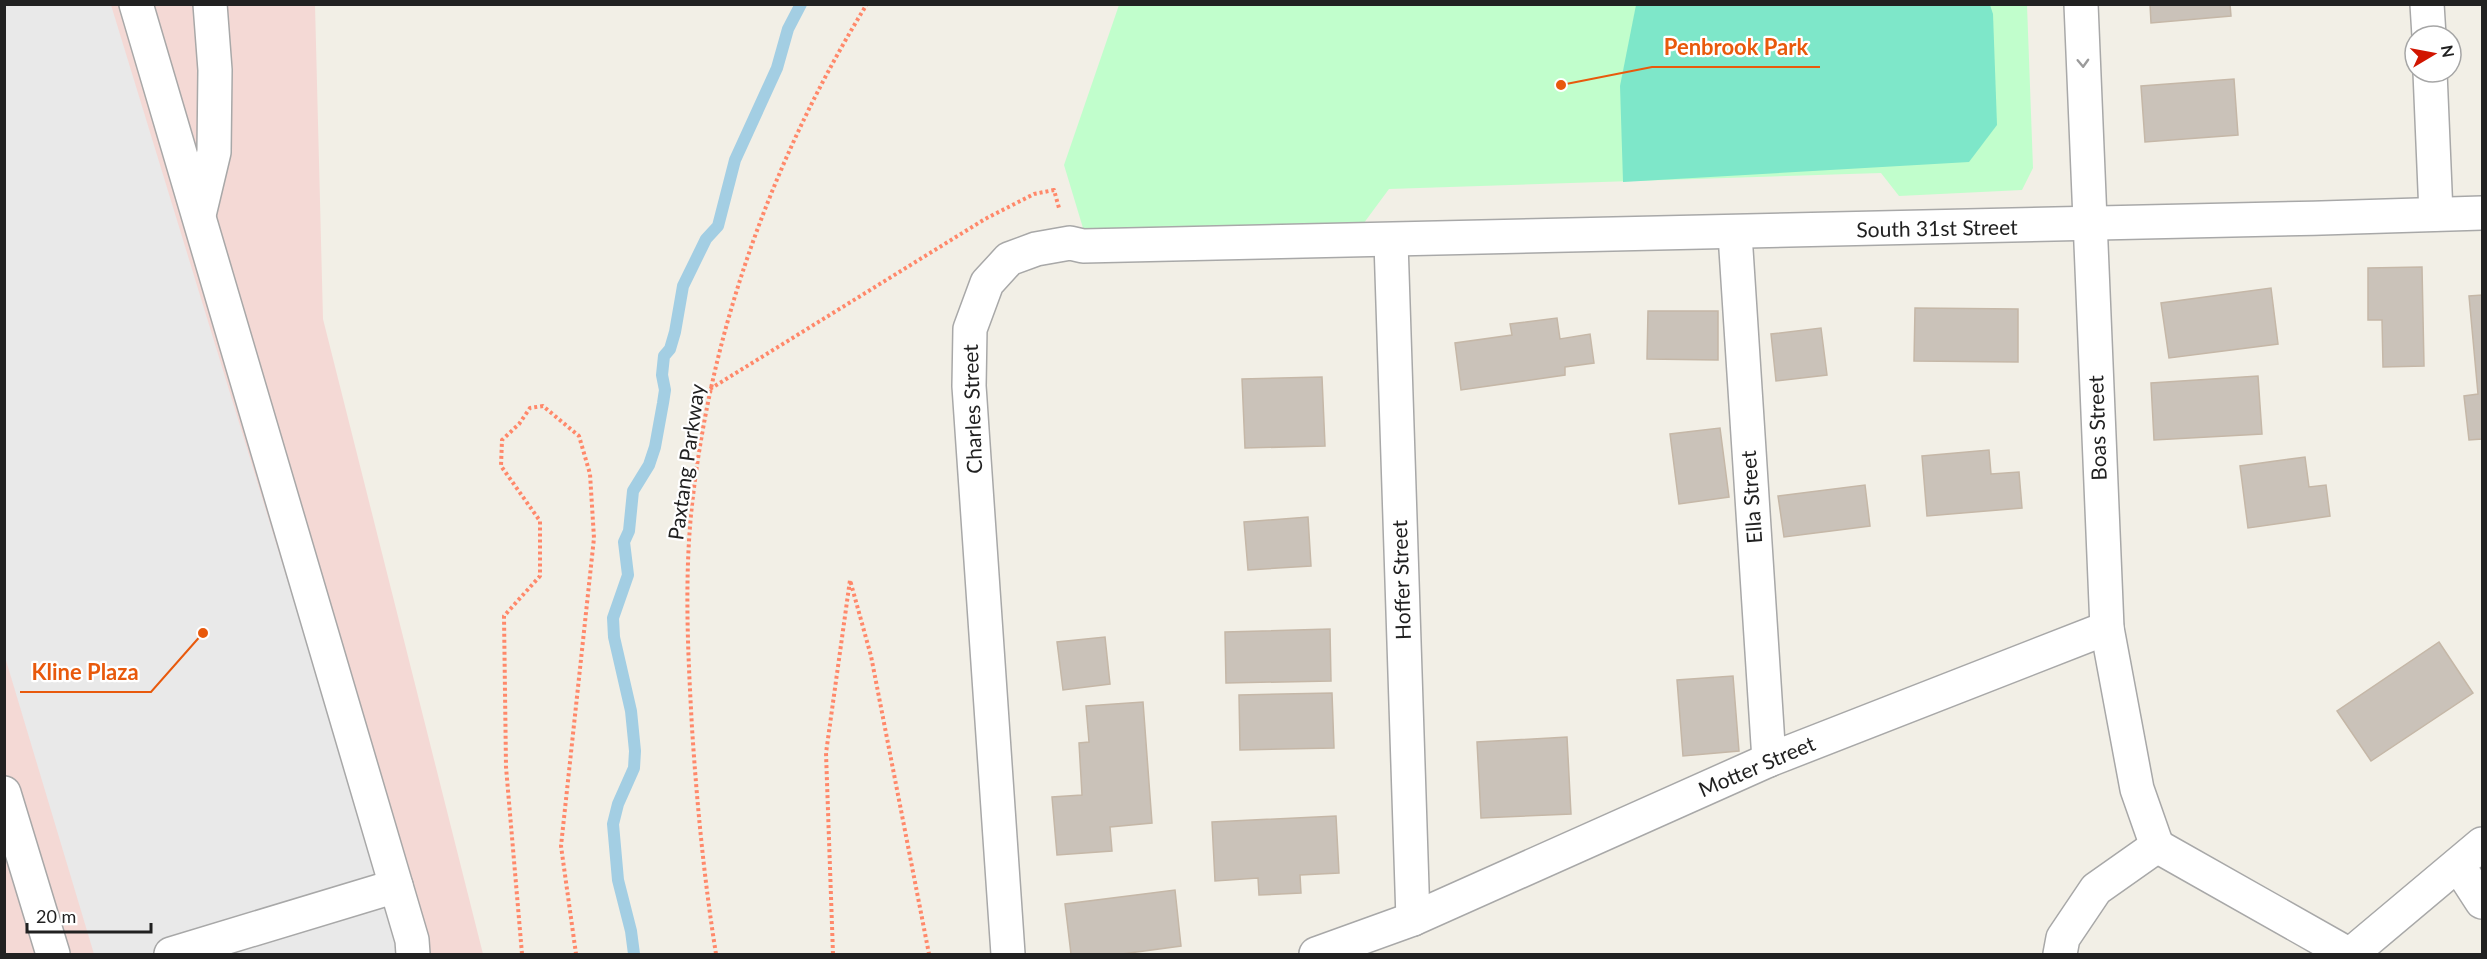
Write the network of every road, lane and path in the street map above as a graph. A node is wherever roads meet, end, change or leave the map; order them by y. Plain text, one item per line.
1 (136, 4) edge
2 (210, 4) edge
3 (867, 4) edge
4 (2081, 4) edge
5 (2427, 4) edge
6 (2428, 24) edge
7 (2431, 84) edge
8 (2482, 213) edge
9 (2436, 214) junction
10 (198, 217) junction
11 (2090, 225) junction
12 (1735, 234) junction
13 (1391, 242) junction
14 (1070, 243) junction
15 (710, 389) junction
16 (2107, 628) junction
17 (1769, 760) junction
18 (4, 793) edge
19 (2482, 844) edge
20 (2157, 846) junction
21 (2458, 865) junction
22 (396, 886) junction
23 (2482, 902) edge
24 (1413, 919) junction
25 (53, 954) edge
26 (171, 954) edge
27 (413, 954) edge
28 (522, 954) edge
29 (576, 954) edge
30 (716, 954) edge
31 (833, 954) edge
32 (929, 954) edge
33 (1008, 954) edge
34 (1316, 954) edge
35 (2060, 954) edge
36 (2350, 954) edge

1 - 10 street
2 - 10 street
3 - 15 path, Paxtang Parkway
4 -> 11 street, Boas Street
5 - 6 street
7 - 9 street
8 - 9 street, South 31st Street
9 - 11 street, South 31st Street
10 - 22 street
11 - 12 street, South 31st Street
11 - 16 street, Boas Street
12 - 13 street, South 31st Street
12 - 17 street, Ella Street
13 - 14 street, Charles Street
13 - 24 street, Hoffer Street
14 - 15 path
14 - 33 street, Charles Street
15 - 30 path, Paxtang Parkway
16 - 17 street, Motter Street
16 - 20 street, Boas Street
17 - 24 street, Motter Street
18 - 25 street
19 - 21 street
20 - 35 street
20 - 36 street
21 - 23 street
21 - 36 street
22 - 26 street
22 - 27 street
24 - 34 street
28 - 29 path
31 - 32 path

